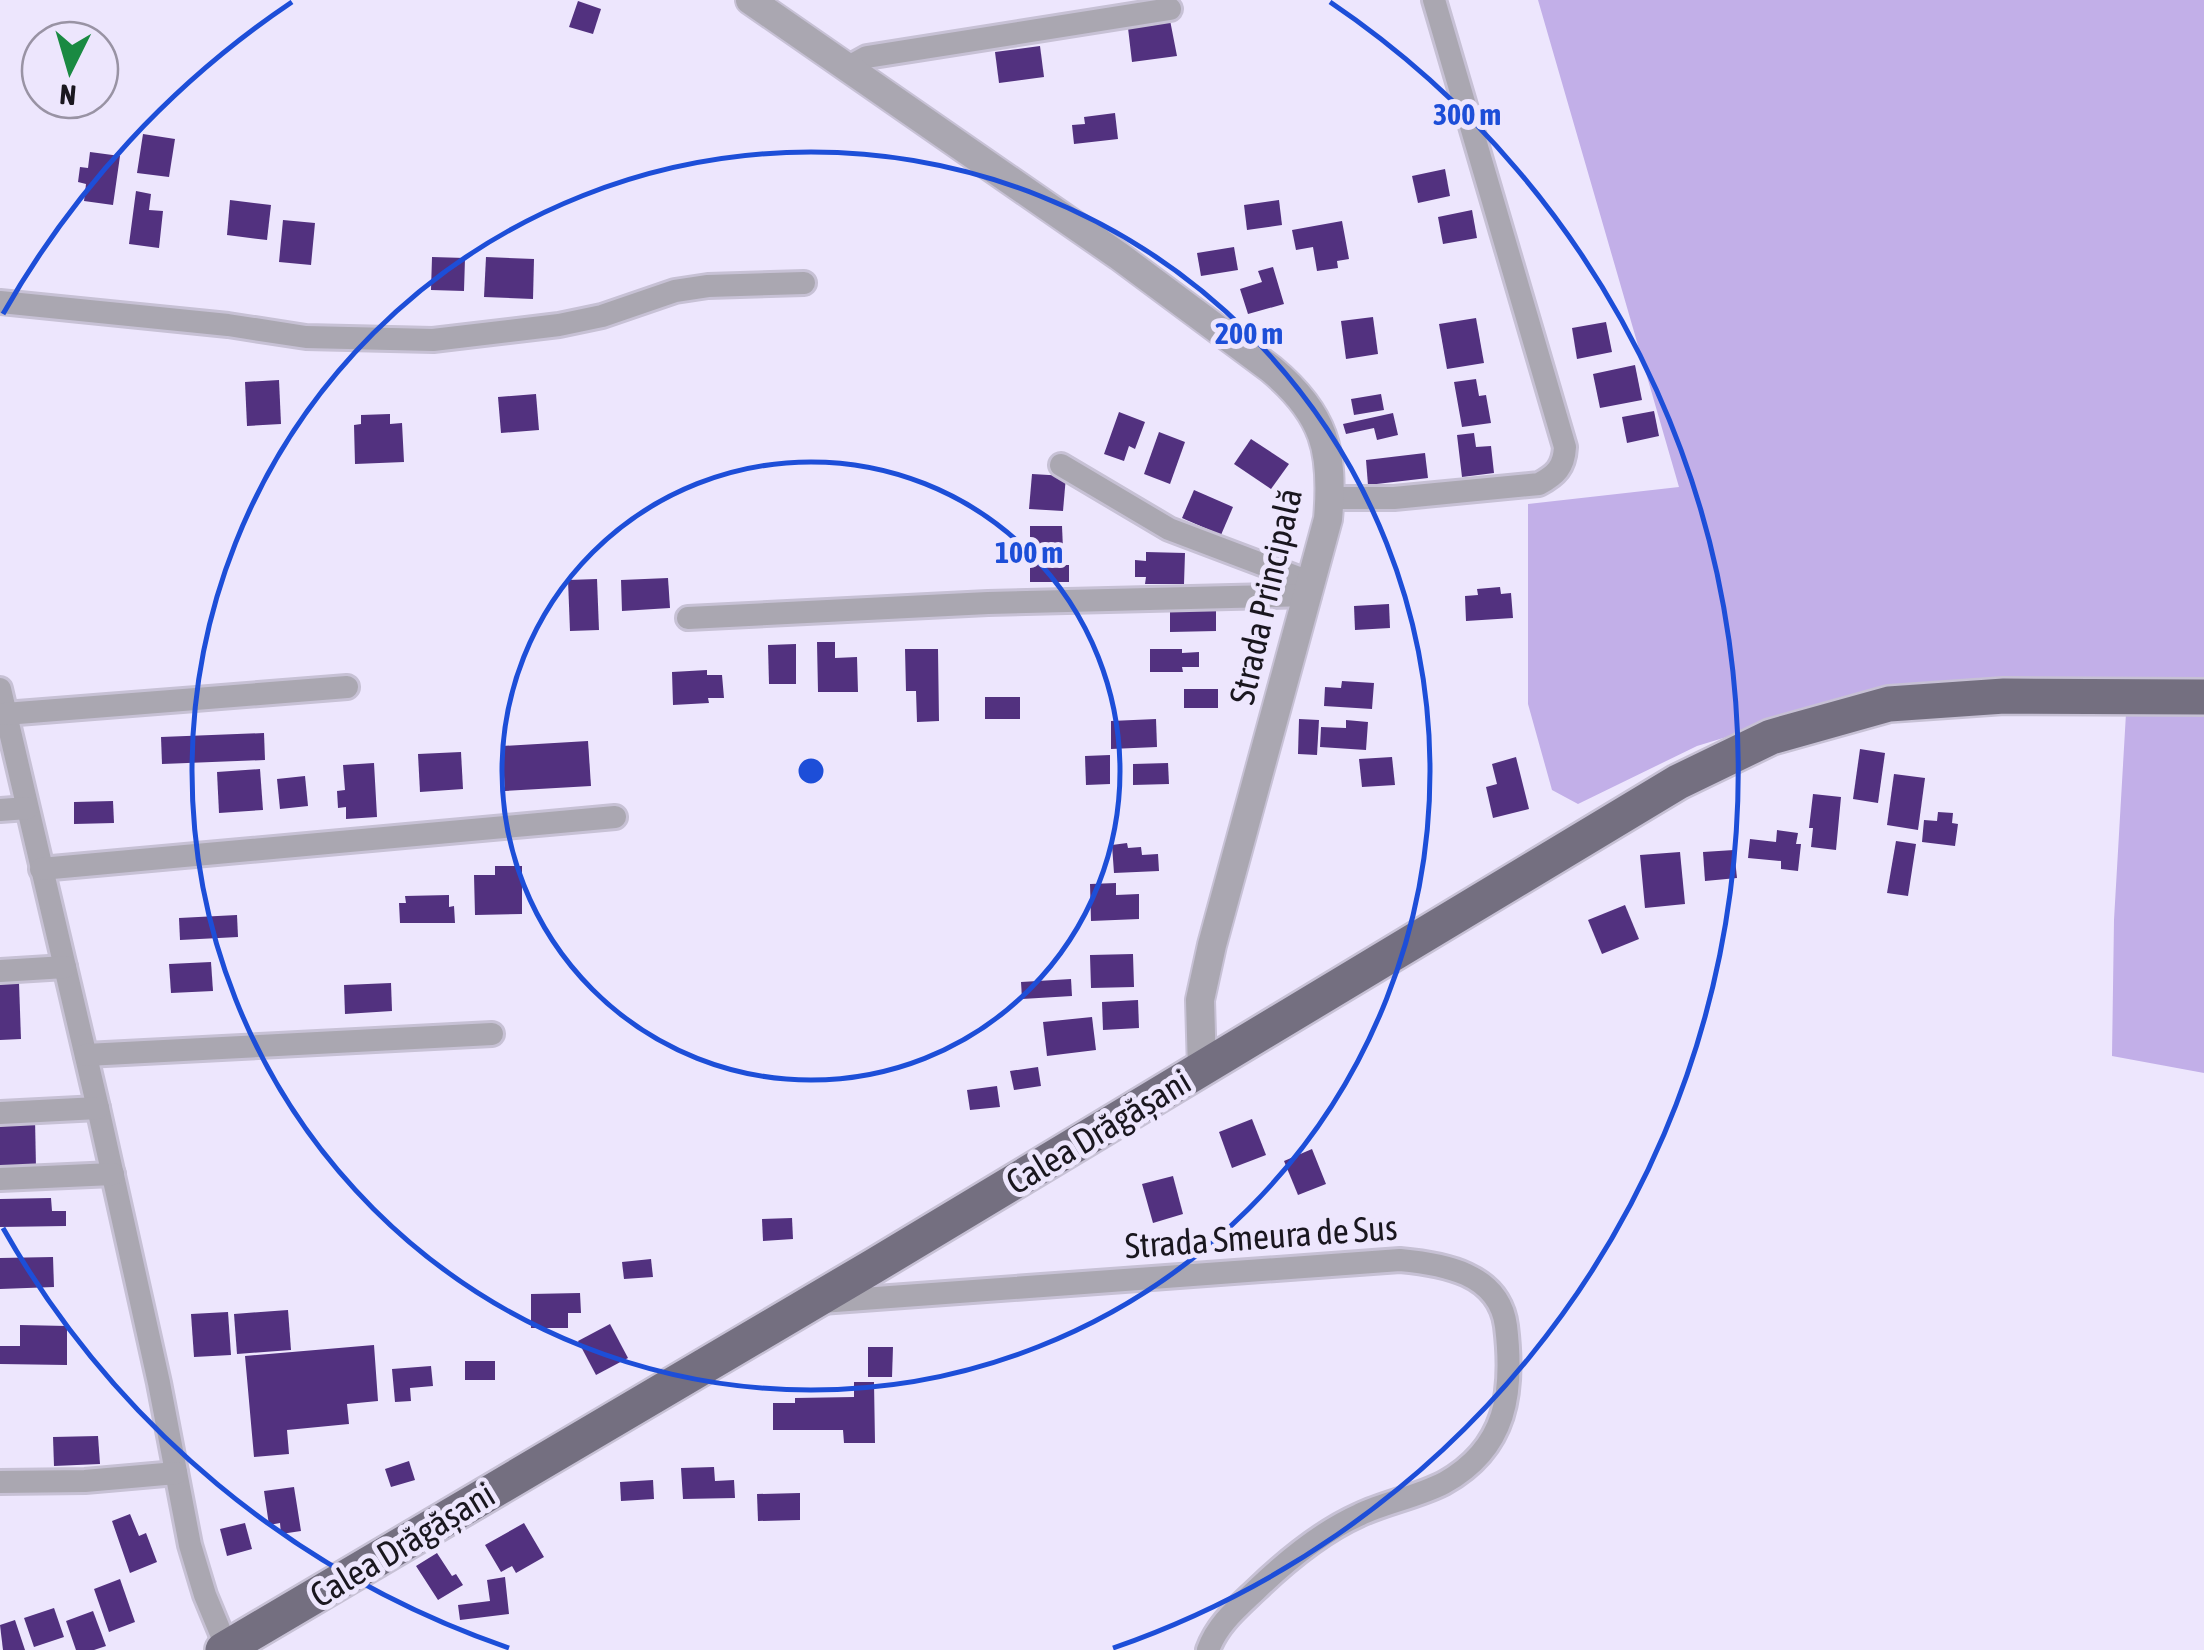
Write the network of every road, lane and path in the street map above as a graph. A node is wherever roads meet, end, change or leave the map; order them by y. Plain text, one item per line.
1 (750, 0) edge
2 (1434, 0) edge
3 (1170, 10) dead end
4 (847, 68) junction
5 (804, 283) dead end
6 (0, 302) edge
7 (1061, 465) dead end
8 (1330, 498) junction
9 (1310, 589) junction
10 (688, 618) dead end
11 (347, 687) dead end
12 (2, 697) edge
13 (2204, 697) edge
14 (27, 808) junction
15 (0, 810) edge
16 (615, 817) dead end
17 (42, 868) junction
18 (65, 966) junction
19 (0, 971) edge
20 (492, 1034) dead end
21 (86, 1055) junction
22 (1202, 1069) junction
23 (98, 1108) junction
24 (0, 1113) edge
25 (113, 1174) junction
26 (0, 1180) edge
27 (812, 1303) junction
28 (176, 1474) junction
29 (0, 1482) edge
30 (225, 1649) edge
31 (1208, 1650) edge

1 - 4 street, Strada Principală
2 - 8 street
3 - 4 street
4 - 8 street, Strada Principală
5 - 6 street
7 - 9 street
8 - 9 street, Strada Principală
9 - 10 street
9 - 22 street, Strada Principală
11 - 12 street
12 - 14 street
13 - 22 main road, Calea Drăgășani
14 - 15 street
14 - 17 street
16 - 17 street
17 - 18 street
18 - 19 street
18 - 21 street
20 - 21 street
21 - 23 street
22 - 27 main road, Calea Drăgășani
23 - 24 street
23 - 25 street
25 - 26 street
25 - 28 street
27 - 30 main road, Calea Drăgășani
27 - 31 street, Strada Smeura de Sus
28 - 29 street
28 - 30 street

